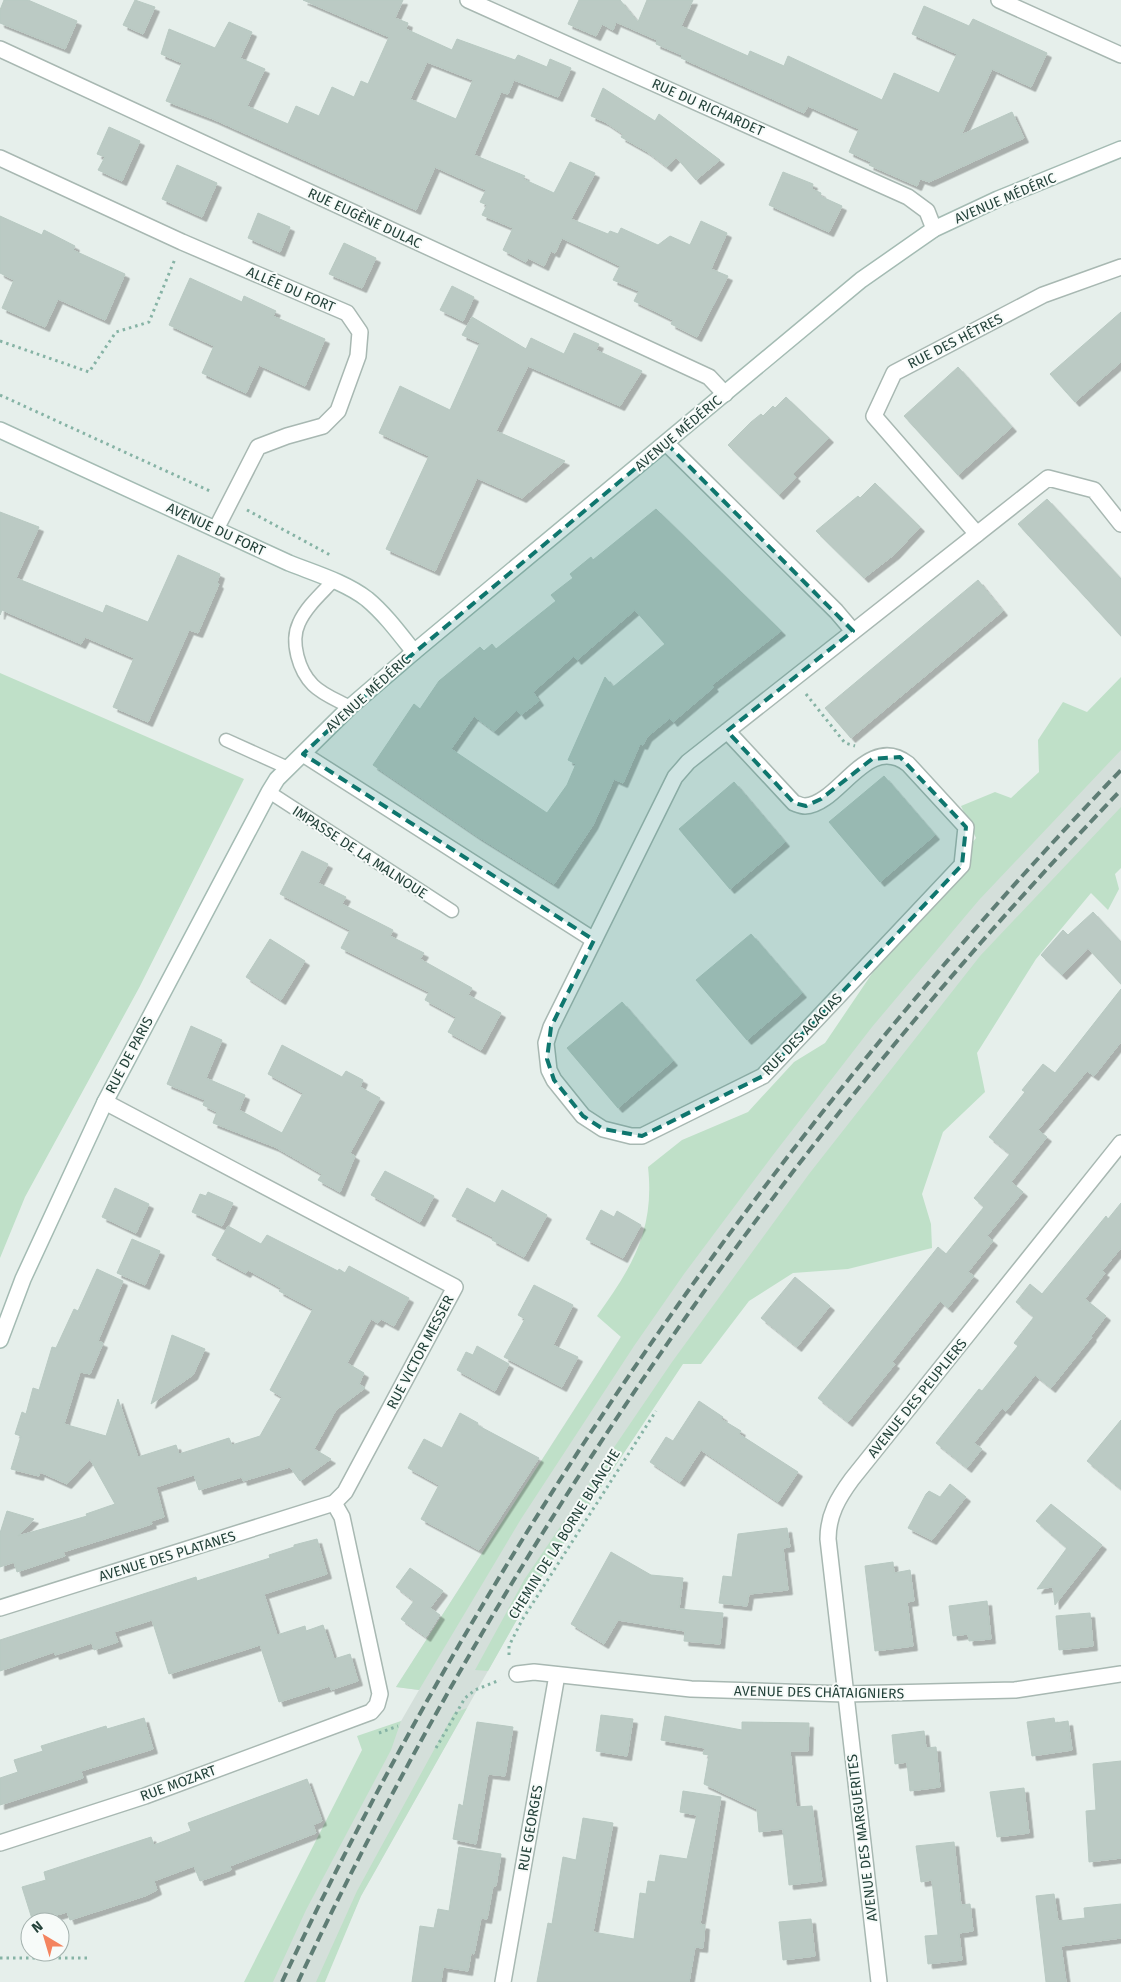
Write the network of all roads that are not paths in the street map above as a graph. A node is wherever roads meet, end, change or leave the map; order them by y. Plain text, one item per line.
1 (468, 0) edge
2 (999, 0) edge
3 (0, 49) edge
4 (1121, 55) edge
5 (1121, 149) edge
6 (0, 158) edge
7 (934, 229) junction
8 (1121, 267) edge
9 (725, 394) junction
10 (0, 430) edge
11 (666, 443) junction
12 (1121, 524) edge
13 (216, 529) junction
14 (977, 534) junction
15 (336, 583) junction
16 (853, 630) junction
17 (414, 652) junction
18 (350, 707) junction
19 (727, 731) junction
20 (226, 740) dead end
21 (303, 754) junction
22 (288, 768) junction
23 (273, 786) junction
24 (452, 911) dead end
25 (594, 940) junction
26 (105, 1102) junction
27 (1121, 1142) edge
28 (0, 1340) edge
29 (334, 1502) junction
30 (0, 1608) edge
31 (517, 1674) road end
32 (1121, 1674) edge
33 (557, 1675) junction
34 (845, 1694) junction
35 (0, 1843) edge
36 (503, 1982) edge
37 (879, 1982) edge

1 - 7 street, RUE DU RICHARDET
2 - 4 street
3 - 9 street, RUE EUGÈNE DULAC
5 - 7 street, AVENUE MÉDÉRIC
6 - 13 street, ALLÉE DU FORT
7 - 9 street, AVENUE MÉDÉRIC
8 - 14 street, RUE DES HÊTRES
9 - 11 street, AVENUE MÉDÉRIC
10 - 13 street, AVENUE DU FORT
11 - 16 street
11 - 17 street, AVENUE MÉDÉRIC
12 - 14 street
13 - 15 street, AVENUE DU FORT
14 - 16 street
15 - 17 street, AVENUE DU FORT
15 - 18 lane
16 - 19 street, RUE DES ACACIAS
17 - 18 street, AVENUE MÉDÉRIC
18 - 21 street, AVENUE MÉDÉRIC
19 - 25 street, RUE DES ACACIAS
19 - 25 street, RUE DES ACACIAS
20 - 22 lane
21 - 22 street, AVENUE MÉDÉRIC
21 - 25 street
22 - 23 street, AVENUE MÉDÉRIC
23 - 24 lane, IMPASSE DE LA MALNOUE
23 - 26 street, RUE DE PARIS
26 - 28 street, RUE DE PARIS
26 - 29 street, RUE VICTOR MESSER
27 - 34 street, AVENUE DES PEUPLIERS
29 - 30 street, AVENUE DES PLATANES
29 - 35 street, RUE MOZART
31 - 33 street, AVENUE DES CHÂTAIGNIERS
32 - 34 street, AVENUE DES CHÂTAIGNIERS
33 - 34 street, AVENUE DES CHÂTAIGNIERS
33 - 36 street, RUE GEORGES
34 - 37 street, AVENUE DES MARGUERITES

